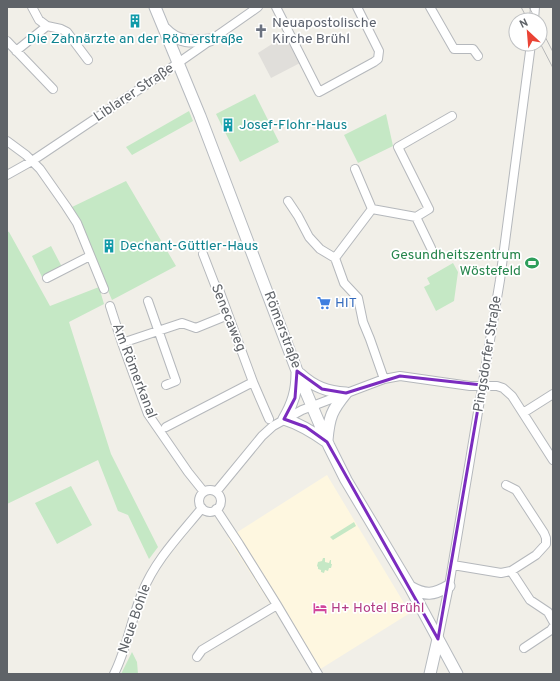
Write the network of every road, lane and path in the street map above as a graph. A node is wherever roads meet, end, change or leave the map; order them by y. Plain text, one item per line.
1 (32, 7) edge
2 (155, 7) edge
3 (257, 7) edge
4 (276, 7) edge
5 (357, 7) edge
6 (430, 7) edge
7 (47, 26) junction
8 (163, 28) junction
9 (210, 40) junction
10 (7, 41) edge
11 (16, 50) junction
12 (530, 52) edge
13 (478, 56) dead end
14 (88, 60) dead end
15 (179, 62) junction
16 (53, 89) dead end
17 (452, 116) dead end
18 (7, 141) edge
19 (32, 161) junction
20 (356, 169) dead end
21 (7, 175) edge
22 (288, 201) dead end
23 (372, 209) junction
24 (416, 217) junction
25 (431, 248) dead end
26 (203, 254) dead end
27 (90, 256) junction
28 (335, 258) junction
29 (47, 278) dead end
30 (104, 289) dead end
31 (148, 301) dead end
32 (110, 306) dead end
33 (228, 315) junction
34 (158, 330) junction
35 (122, 343) junction
36 (297, 371) junction
37 (384, 379) junction
38 (253, 382) junction
39 (166, 385) dead end
40 (482, 386) junction
41 (346, 393) junction
42 (553, 394) edge
43 (312, 406) junction
44 (523, 413) junction
45 (269, 419) dead end
46 (284, 419) junction
47 (166, 427) dead end
48 (327, 442) junction
49 (553, 460) edge
50 (506, 485) dead end
51 (204, 492) junction
52 (216, 492) junction
53 (202, 508) junction
54 (216, 509) junction
55 (453, 565) junction
56 (511, 571) junction
57 (449, 586) junction
58 (410, 587) junction
59 (277, 605) junction
60 (553, 621) edge
61 (553, 627) edge
62 (438, 639) junction
63 (524, 648) dead end
64 (197, 657) dead end
65 (317, 672) edge
66 (114, 674) edge
67 (430, 674) edge
68 (456, 674) edge

1 - 7 street
2 - 8 main road, Römerstraße
3 - 9 street, Liblarer Straße
4 - 5 street
6 - 13 street
7 - 11 street
7 - 14 street
8 - 9 main road
8 - 15 main road, Römerstraße
9 - 15 street, Liblarer Straße
10 - 11 street
11 - 16 street
12 - 40 street, Pingsdorfer Straße
15 - 19 street, Liblarer Straße
15 - 36 main road, Römerstraße
17 - 24 street
18 - 19 street
19 - 21 street, Liblarer Straße
19 - 27 street
20 - 23 street
22 - 28 street
23 - 24 street
23 - 28 street
24 - 25 street
26 - 33 street, Senecaweg
27 - 29 street
27 - 30 street
28 - 37 street
31 - 34 street
32 - 35 street, Am Römerkanal
33 - 34 street
33 - 38 street, Senecaweg
34 - 35 street
34 - 39 street
35 - 51 street, Am Römerkanal
36 - 41 main road
36 - 43 main road, Römerstraße
36 - 46 main road
37 - 40 street
37 - 41 street
38 - 45 street
38 - 47 street
40 - 44 street
40 - 55 street, Pingsdorfer Straße
41 - 43 street
41 - 48 main road
42 - 44 street
43 - 46 street
43 - 48 main road, Römerstraße
44 - 49 street
46 - 48 main road
46 - 52 street
48 - 58 main road, Römerstraße
50 - 56 street
51 - 52 street
51 - 53 street
52 - 54 street
53 - 54 street
53 - 66 street, Neue Bohle
54 - 59 street
55 - 56 street
55 - 57 street, Pingsdorfer Straße
56 - 60 street
57 - 58 main road
57 - 62 street, Pingsdorfer Straße
58 - 62 main road, Römerstraße
59 - 64 street
59 - 65 street
61 - 63 street
62 - 67 main road
62 - 68 main road, Römerstraße

